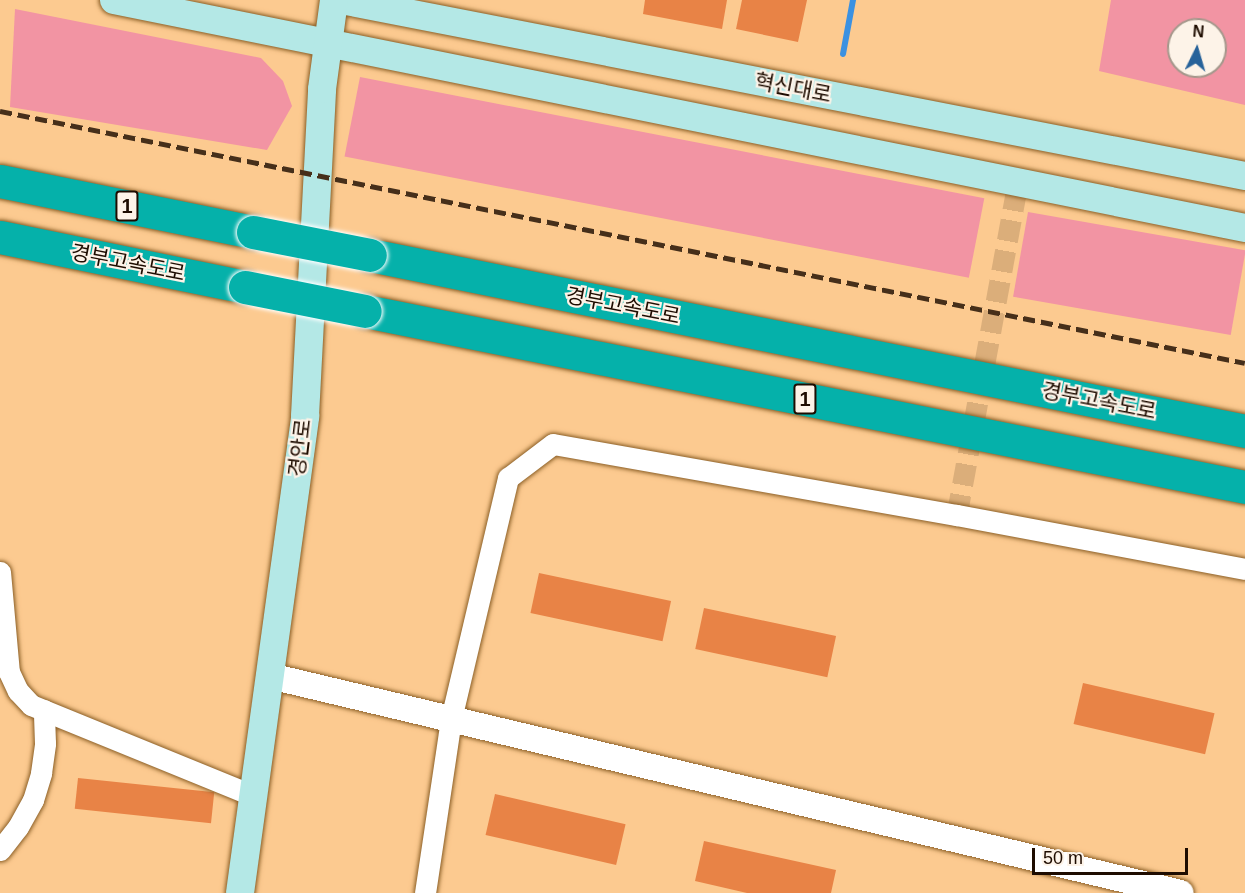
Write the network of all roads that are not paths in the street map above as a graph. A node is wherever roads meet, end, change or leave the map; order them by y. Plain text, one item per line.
1 (114, 0) edge
2 (334, 0) edge
3 (341, 0) edge
4 (328, 45) junction
5 (1245, 177) edge
6 (0, 181) edge
7 (1245, 228) edge
8 (0, 237) edge
9 (1245, 430) edge
10 (1245, 487) edge
11 (1245, 569) edge
12 (0, 572) edge
13 (270, 676) junction
14 (44, 710) junction
15 (451, 719) junction
16 (254, 796) junction
17 (0, 850) edge
18 (240, 893) edge
19 (425, 893) edge
20 (1181, 893) edge

1 - 4 main road
2 - 4 main road, 경안로
3 - 5 main road, 혁신대로
4 - 7 main road
4 - 13 main road, 경안로
6 - 9 highway, 경부고속도로 / 1, bridge
8 - 10 highway, 경부고속도로 / 1, bridge
11 - 15 street
12 - 14 street
13 - 15 street
13 - 16 main road, 경안로
14 - 16 street
14 - 17 street
15 - 19 street
15 - 20 street
16 - 18 main road, 경안로

